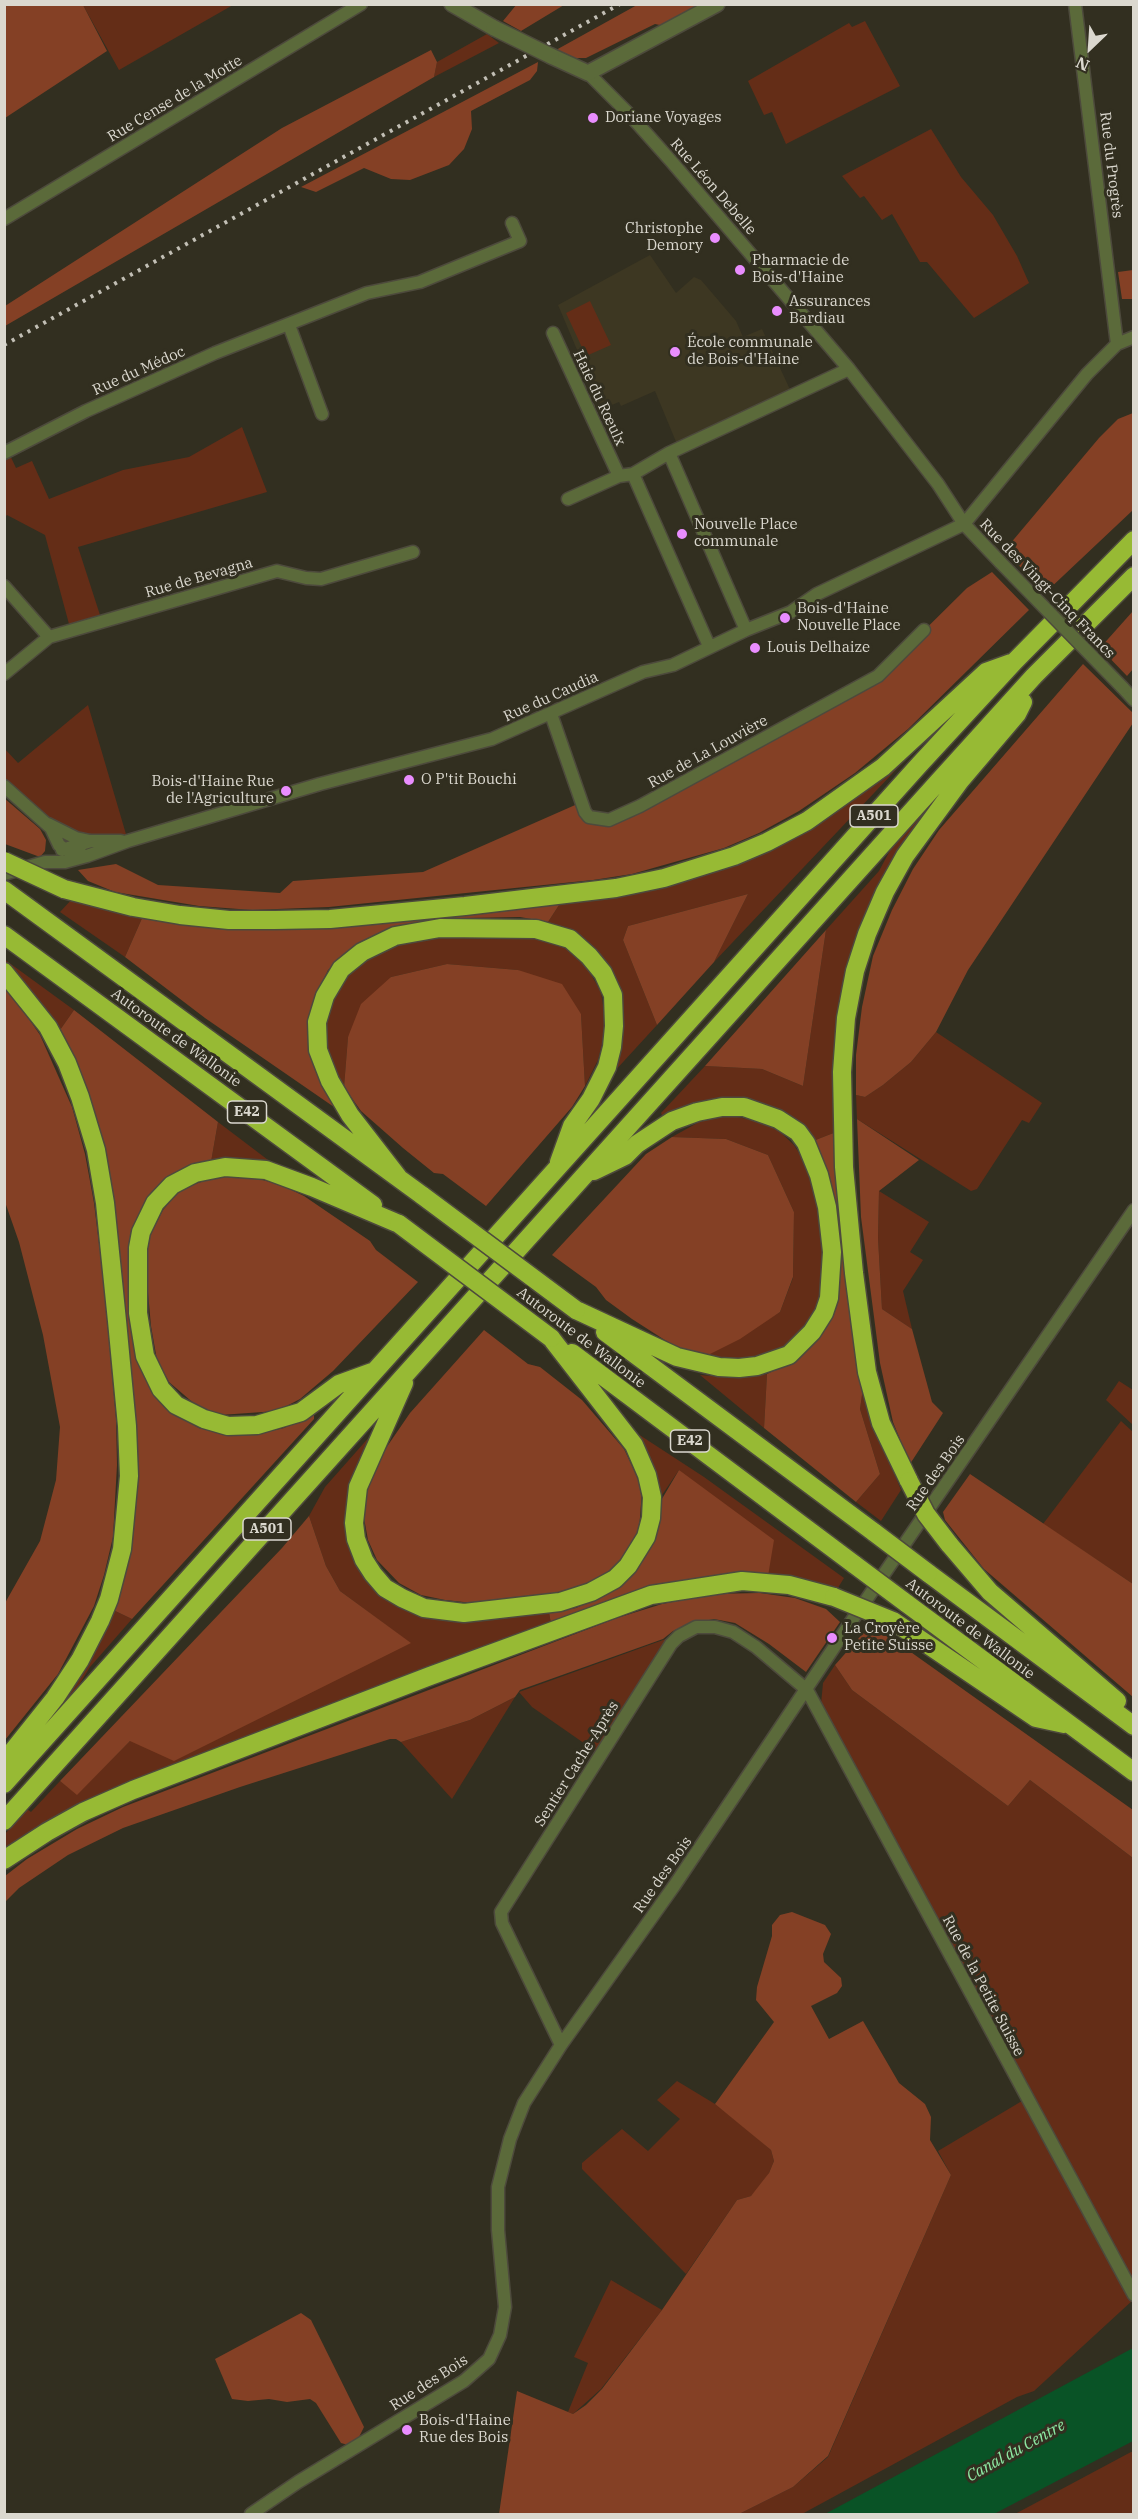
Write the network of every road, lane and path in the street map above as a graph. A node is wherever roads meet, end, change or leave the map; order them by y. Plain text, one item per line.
1 (361, 4) edge
2 (452, 4) edge
3 (717, 4) edge
4 (1075, 4) edge
5 (584, 71) junction
6 (4, 219) edge
7 (512, 223) dead end
8 (289, 325) junction
9 (553, 333) dead end
10 (1134, 337) edge
11 (1117, 344) junction
12 (849, 369) junction
13 (322, 414) dead end
14 (4, 453) edge
15 (669, 453) junction
16 (633, 474) junction
17 (619, 476) junction
18 (568, 499) dead end
19 (964, 524) junction
20 (1134, 540) edge
21 (413, 552) dead end
22 (1134, 576) edge
23 (4, 586) edge
24 (746, 630) junction
25 (924, 630) dead end
26 (49, 637) junction
27 (709, 646) junction
28 (1015, 661) junction
29 (4, 674) edge
30 (1035, 676) junction
31 (1134, 700) edge
32 (551, 714) junction
33 (4, 786) edge
34 (50, 829) junction
35 (128, 841) junction
36 (69, 849) junction
37 (48, 858) junction
38 (4, 861) edge
39 (4, 874) edge
40 (4, 890) edge
41 (4, 935) edge
42 (4, 972) edge
43 (556, 1170) junction
44 (587, 1174) junction
45 (398, 1178) junction
46 (1134, 1210) edge
47 (399, 1224) junction
48 (576, 1310) junction
49 (551, 1338) junction
50 (410, 1369) junction
51 (376, 1370) junction
52 (807, 1690) junction
53 (1134, 1716) edge
54 (1070, 1725) junction
55 (1134, 1726) edge
56 (4, 1761) edge
57 (1134, 1772) edge
58 (4, 1784) edge
59 (4, 1821) edge
60 (4, 1860) edge
61 (561, 2045) junction
62 (1134, 2295) edge
63 (251, 2514) edge

1 - 6 street, Rue Cense de la Motte
2 - 5 street, bridge
3 - 5 street
4 - 11 street, Rue du Progrès
5 - 12 street, Rue Léon Debelle
7 - 8 street, Rue du Médoc
8 - 13 street
8 - 14 street, Rue du Médoc
9 - 17 street, Haie du Rœulx
10 - 11 street
11 - 19 street
12 - 15 street
12 - 19 street, Rue Léon Debelle
15 - 16 street
15 - 24 street
16 - 17 street
16 - 27 street
17 - 18 street
19 - 24 street, Rue du Caudia
19 - 31 street, Rue des Vingt-Cinq Francs, bridge
20 - 28 highway, A501
21 - 26 street, Rue de Bevagna
22 - 30 highway, A501
23 - 26 street
24 - 27 street, Rue du Caudia
25 - 32 street, Rue de La Louvière
26 - 29 street, Rue de Bevagna
27 - 32 street, Rue du Caudia
28 - 38 highway, bridge
28 - 43 highway, A501
30 - 44 highway, A501
30 - 53 highway, bridge
32 - 35 street, Rue du Caudia
33 - 34 street
34 - 36 street
34 - 37 street
35 - 36 street, Rue du Caudia
35 - 36 street, Rue du Caudia
36 - 37 street, Rue du Caudia
37 - 39 street, Rue du Caudia
40 - 45 highway, Autoroute de Wallonie / E42
41 - 47 highway, Autoroute de Wallonie / E42
42 - 56 highway
43 - 45 highway
43 - 51 highway, A501
44 - 48 highway
44 - 50 highway, A501
45 - 48 highway, Autoroute de Wallonie / E42, bridge
46 - 52 street, Rue des Bois
47 - 49 highway, Autoroute de Wallonie / E42, bridge
47 - 51 highway
48 - 55 highway, Autoroute de Wallonie / E42, bridge
49 - 50 highway
49 - 54 highway, Autoroute de Wallonie / E42, bridge
50 - 59 highway, A501
51 - 58 highway, A501
52 - 61 street, Rue des Bois
52 - 61 street, Sentier Cache-Après
52 - 62 street, Rue de la Petite Suisse
54 - 57 highway, Autoroute de Wallonie / E42
54 - 60 highway, bridge
61 - 63 street, Rue des Bois

